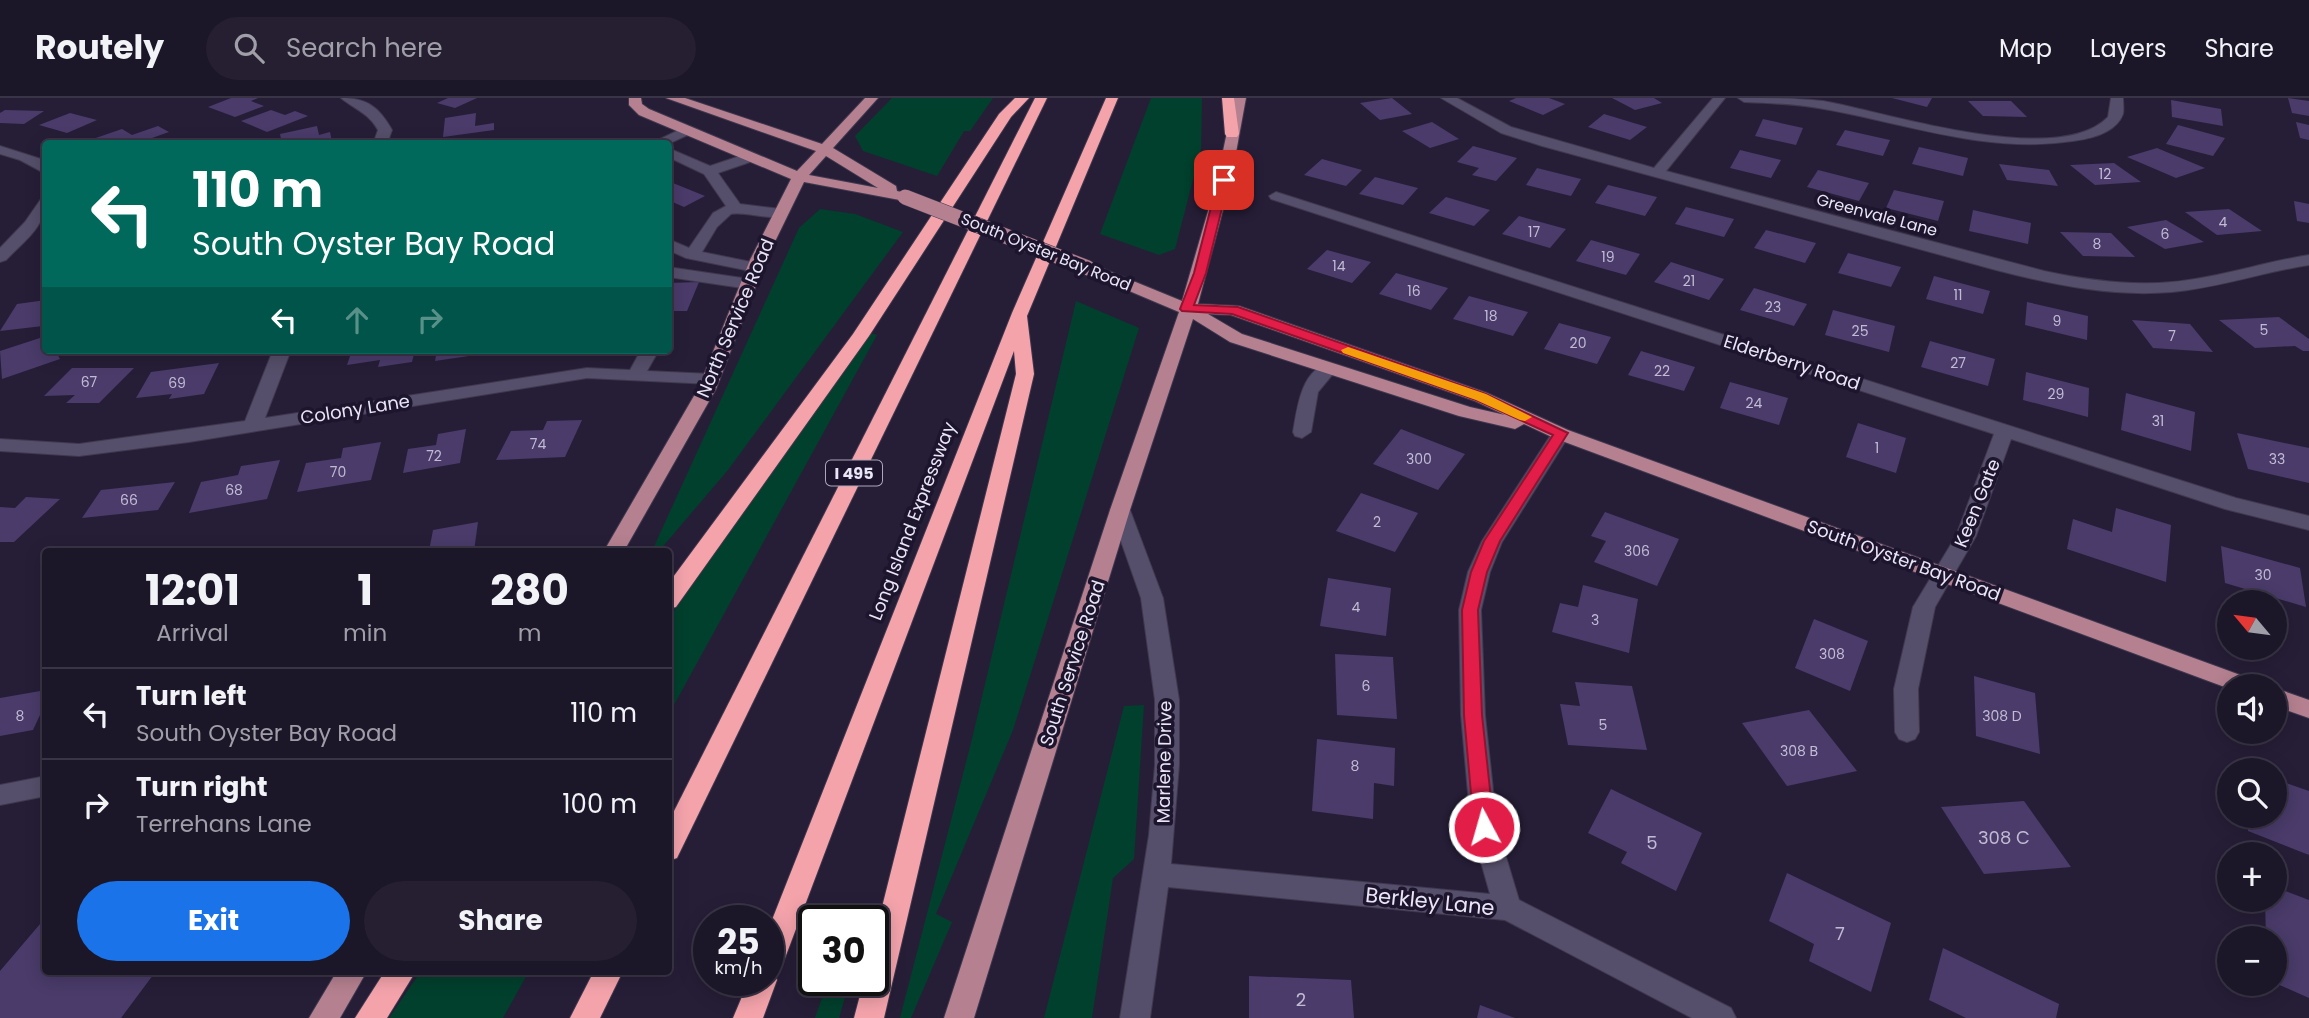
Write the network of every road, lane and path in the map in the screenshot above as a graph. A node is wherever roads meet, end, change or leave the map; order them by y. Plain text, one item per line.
1 (347, 98) edge
2 (635, 98) edge
3 (672, 98) edge
4 (872, 98) edge
5 (1023, 98) edge
6 (1041, 98) edge
7 (1112, 98) edge
8 (1228, 98) edge
9 (1240, 98) edge
10 (1447, 98) edge
11 (1719, 98) edge
12 (1744, 98) edge
13 (2117, 98) edge
14 (687, 130) junction
15 (1232, 134) junction
16 (381, 140) edge
17 (666, 140) edge
18 (824, 149) junction
19 (0, 150) edge
20 (672, 154) edge
21 (751, 157) junction
22 (42, 166) edge
23 (709, 171) junction
24 (1657, 173) junction
25 (799, 177) junction
26 (1276, 196) dead end
27 (905, 197) junction
28 (734, 206) junction
29 (42, 208) edge
30 (781, 213) junction
31 (672, 246) edge
32 (692, 255) junction
33 (0, 257) edge
34 (2309, 260) edge
35 (672, 272) edge
36 (752, 276) junction
37 (1187, 309) junction
38 (1020, 313) junction
39 (280, 354) edge
40 (648, 354) edge
41 (1328, 369) junction
42 (636, 375) junction
43 (711, 379) junction
44 (253, 425) junction
45 (2004, 431) junction
46 (1302, 432) dead end
47 (1561, 433) junction
48 (0, 445) edge
49 (1121, 510) junction
50 (2309, 523) edge
51 (616, 548) edge
52 (1944, 576) junction
53 (672, 596) edge
54 (2217, 675) edge
55 (2287, 701) edge
56 (2309, 709) edge
57 (1907, 732) dead end
58 (42, 787) edge
59 (0, 795) edge
60 (672, 842) edge
61 (1156, 874) junction
62 (1508, 908) junction
63 (784, 925) edge
64 (351, 975) edge
65 (398, 975) edge
66 (606, 975) edge
67 (757, 996) edge
68 (324, 1018) edge
69 (370, 1018) edge
70 (586, 1018) edge
71 (748, 1018) edge
72 (869, 1018) edge
73 (959, 1018) edge
74 (1135, 1018) edge
75 (1721, 1018) edge

1 - 16 street
2 - 14 main road, South Oyster Bay Road
3 - 18 main road, South Oyster Bay Road
4 - 18 main road, North Service Road
5 - 53 highway
6 - 60 highway, I 495
7 - 38 highway, Long Island Expressway
8 - 15 highway
9 - 15 main road, South Service Road
10 - 24 street, Greenvale Lane
11 - 24 street
12 - 13 street
14 - 17 street
14 - 21 main road, South Oyster Bay Road
15 - 37 main road, South Service Road
18 - 25 main road, North Service Road
18 - 27 main road, South Oyster Bay Road
19 - 22 street
20 - 23 street
21 - 23 street
21 - 25 main road, South Oyster Bay Road
23 - 28 street
24 - 34 street, Greenvale Lane
25 - 27 main road, South Oyster Bay Road
25 - 30 main road, North Service Road
26 - 45 street, Elderberry Road
27 - 37 main road, South Oyster Bay Road, bridge
28 - 30 street
28 - 32 street
29 - 33 street
30 - 36 main road, North Service Road
31 - 32 street
32 - 36 street
35 - 36 street
36 - 43 main road, North Service Road
37 - 41 main road, South Oyster Bay Road
37 - 47 main road, South Oyster Bay Road
37 - 49 main road, South Service Road
38 - 63 highway, Long Island Expressway
38 - 72 highway
39 - 44 street
40 - 42 street
41 - 46 street
41 - 47 main road, South Oyster Bay Road
42 - 43 street, Colony Lane
42 - 44 street, Colony Lane
43 - 51 main road, North Service Road
44 - 48 street, Colony Lane
45 - 50 street, Elderberry Road
45 - 52 street, Keen Gate
47 - 52 main road, South Oyster Bay Road
47 - 62 street
49 - 61 street, Marlene Drive
49 - 73 main road, South Service Road
52 - 54 main road, South Oyster Bay Road
52 - 57 street, Keen Gate
55 - 56 main road
58 - 59 street
61 - 62 street, Berkley Lane
61 - 74 street, Marlene Drive
62 - 75 street, Berkley Lane
64 - 68 main road
65 - 69 highway
66 - 70 highway
67 - 71 highway

